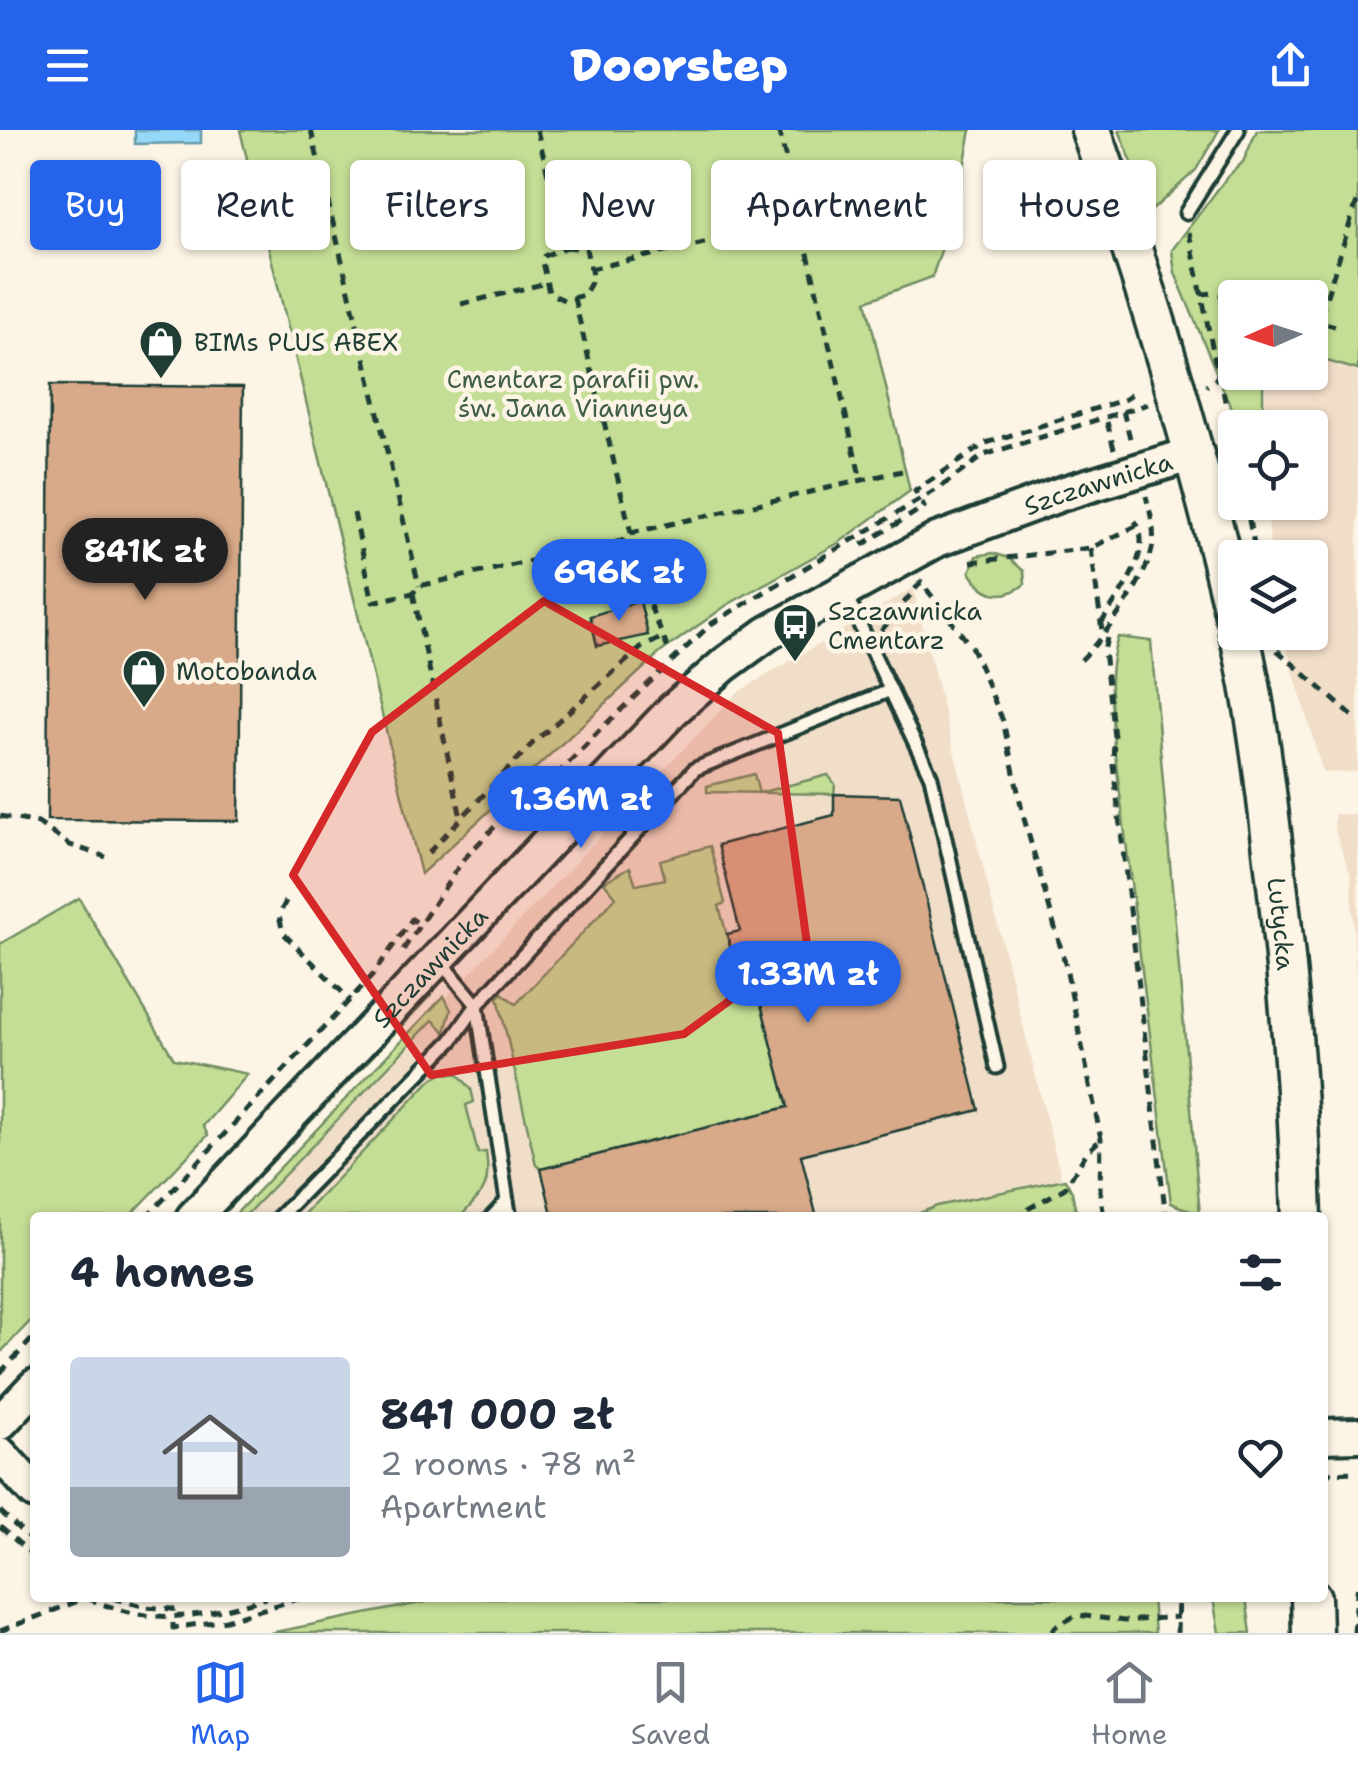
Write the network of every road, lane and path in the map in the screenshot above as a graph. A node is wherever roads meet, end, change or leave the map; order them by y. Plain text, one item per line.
1 (311, 130) edge
2 (537, 130) edge
3 (779, 130) edge
4 (1092, 130) edge
5 (1238, 130) edge
6 (786, 160) edge
7 (545, 162) edge
8 (1358, 198) edge
9 (1186, 213) joint
10 (711, 241) edge
11 (559, 250) edge
12 (586, 250) edge
13 (807, 250) edge
14 (590, 268) junction
15 (547, 283) junction
16 (1328, 292) edge
17 (1201, 294) junction
18 (1218, 294) edge
19 (574, 298) junction
20 (461, 304) dead end
21 (1328, 324) edge
22 (1335, 326) dead end
23 (1214, 361) junction
24 (1207, 367) dead end
25 (1218, 368) edge
26 (1218, 374) edge
27 (1209, 385) dead end
28 (1137, 389) dead end
29 (1123, 411) dead end
30 (1107, 422) dead end
31 (1132, 444) dead end
32 (1114, 449) dead end
33 (1196, 453) junction
34 (902, 471) dead end
35 (861, 480) junction
36 (918, 495) dead end
37 (354, 513) dead end
38 (1151, 518) dead end
39 (631, 533) junction
40 (621, 541) junction
41 (1218, 544) edge
42 (1091, 548) junction
43 (971, 562) dead end
44 (419, 586) junction
45 (844, 590) junction
46 (413, 593) junction
47 (663, 636) junction
48 (1108, 638) dead end
49 (870, 645) junction
50 (1242, 650) edge
51 (1277, 650) edge
52 (670, 654) dead end
53 (1081, 660) dead end
54 (891, 690) junction
55 (1358, 721) edge
56 (0, 816) edge
57 (461, 818) junction
58 (428, 853) dead end
59 (106, 857) dead end
60 (286, 901) dead end
61 (416, 922) dead end
62 (437, 957) junction
63 (350, 1000) junction
64 (477, 1005) junction
65 (997, 1067) dead end
66 (1102, 1139) junction
67 (507, 1200) junction
68 (152, 1212) edge
69 (198, 1212) edge
70 (284, 1212) edge
71 (496, 1212) edge
72 (509, 1212) edge
73 (1023, 1212) edge
74 (1103, 1212) edge
75 (1165, 1212) edge
76 (1302, 1212) edge
77 (30, 1341) edge
78 (0, 1374) edge
79 (30, 1391) edge
80 (0, 1423) edge
81 (1358, 1434) edge
82 (1328, 1436) edge
83 (0, 1454) edge
84 (1358, 1472) edge
85 (1328, 1473) edge
86 (30, 1487) edge
87 (0, 1511) edge
88 (0, 1527) edge
89 (30, 1539) edge
90 (30, 1553) edge
91 (1358, 1580) edge
92 (76, 1602) edge
93 (96, 1602) edge
94 (128, 1602) edge
95 (252, 1602) edge
96 (286, 1602) edge
97 (1178, 1602) edge
98 (1311, 1602) edge
99 (173, 1614) dead end
100 (1178, 1617) junction
101 (173, 1623) dead end
102 (0, 1631) edge
103 (1052, 1633) edge
104 (1177, 1633) edge
105 (1312, 1633) edge
106 (1354, 1633) edge

1 - 44 path
2 - 7 path
3 - 6 path
4 - 33 main road
5 - 9 lane
8 - 16 path
9 - 17 path
10 - 14 path
11 - 15 path
12 - 14 path
13 - 35 path
14 - 19 path
15 - 19 path
15 - 20 path
17 - 18 path
17 - 23 path
19 - 39 path
21 - 22 path
23 - 24 path
23 - 25 path
26 - 27 path
28 - 36 path
29 - 31 path
30 - 32 path
33 - 41 main road
33 - 45 street, Szczawnicka
34 - 35 path
35 - 39 path
37 - 46 path
38 - 53 path
39 - 40 path
40 - 44 path
40 - 47 path
42 - 42 path
42 - 43 path
44 - 46 path
45 - 49 lane
45 - 62 street, Szczawnicka
46 - 57 path
47 - 52 path
47 - 57 path
48 - 75 path
49 - 54 lane
49 - 66 path
50 - 76 main road, Lutycka
51 - 55 path
54 - 64 lane
54 - 65 lane
56 - 59 path
57 - 58 path
60 - 63 path
61 - 63 path
62 - 64 lane
62 - 69 street, Szczawnicka
63 - 68 path
64 - 67 lane
64 - 70 lane
66 - 73 path
66 - 74 path
67 - 71 lane
67 - 72 lane
77 - 78 path
79 - 80 street
81 - 82 street
83 - 86 street
84 - 85 path
87 - 89 path
88 - 90 path
91 - 106 path
92 - 102 path
93 - 95 path
94 - 99 path
96 - 101 path
97 - 100 path
98 - 105 main road
100 - 103 path
100 - 104 path

